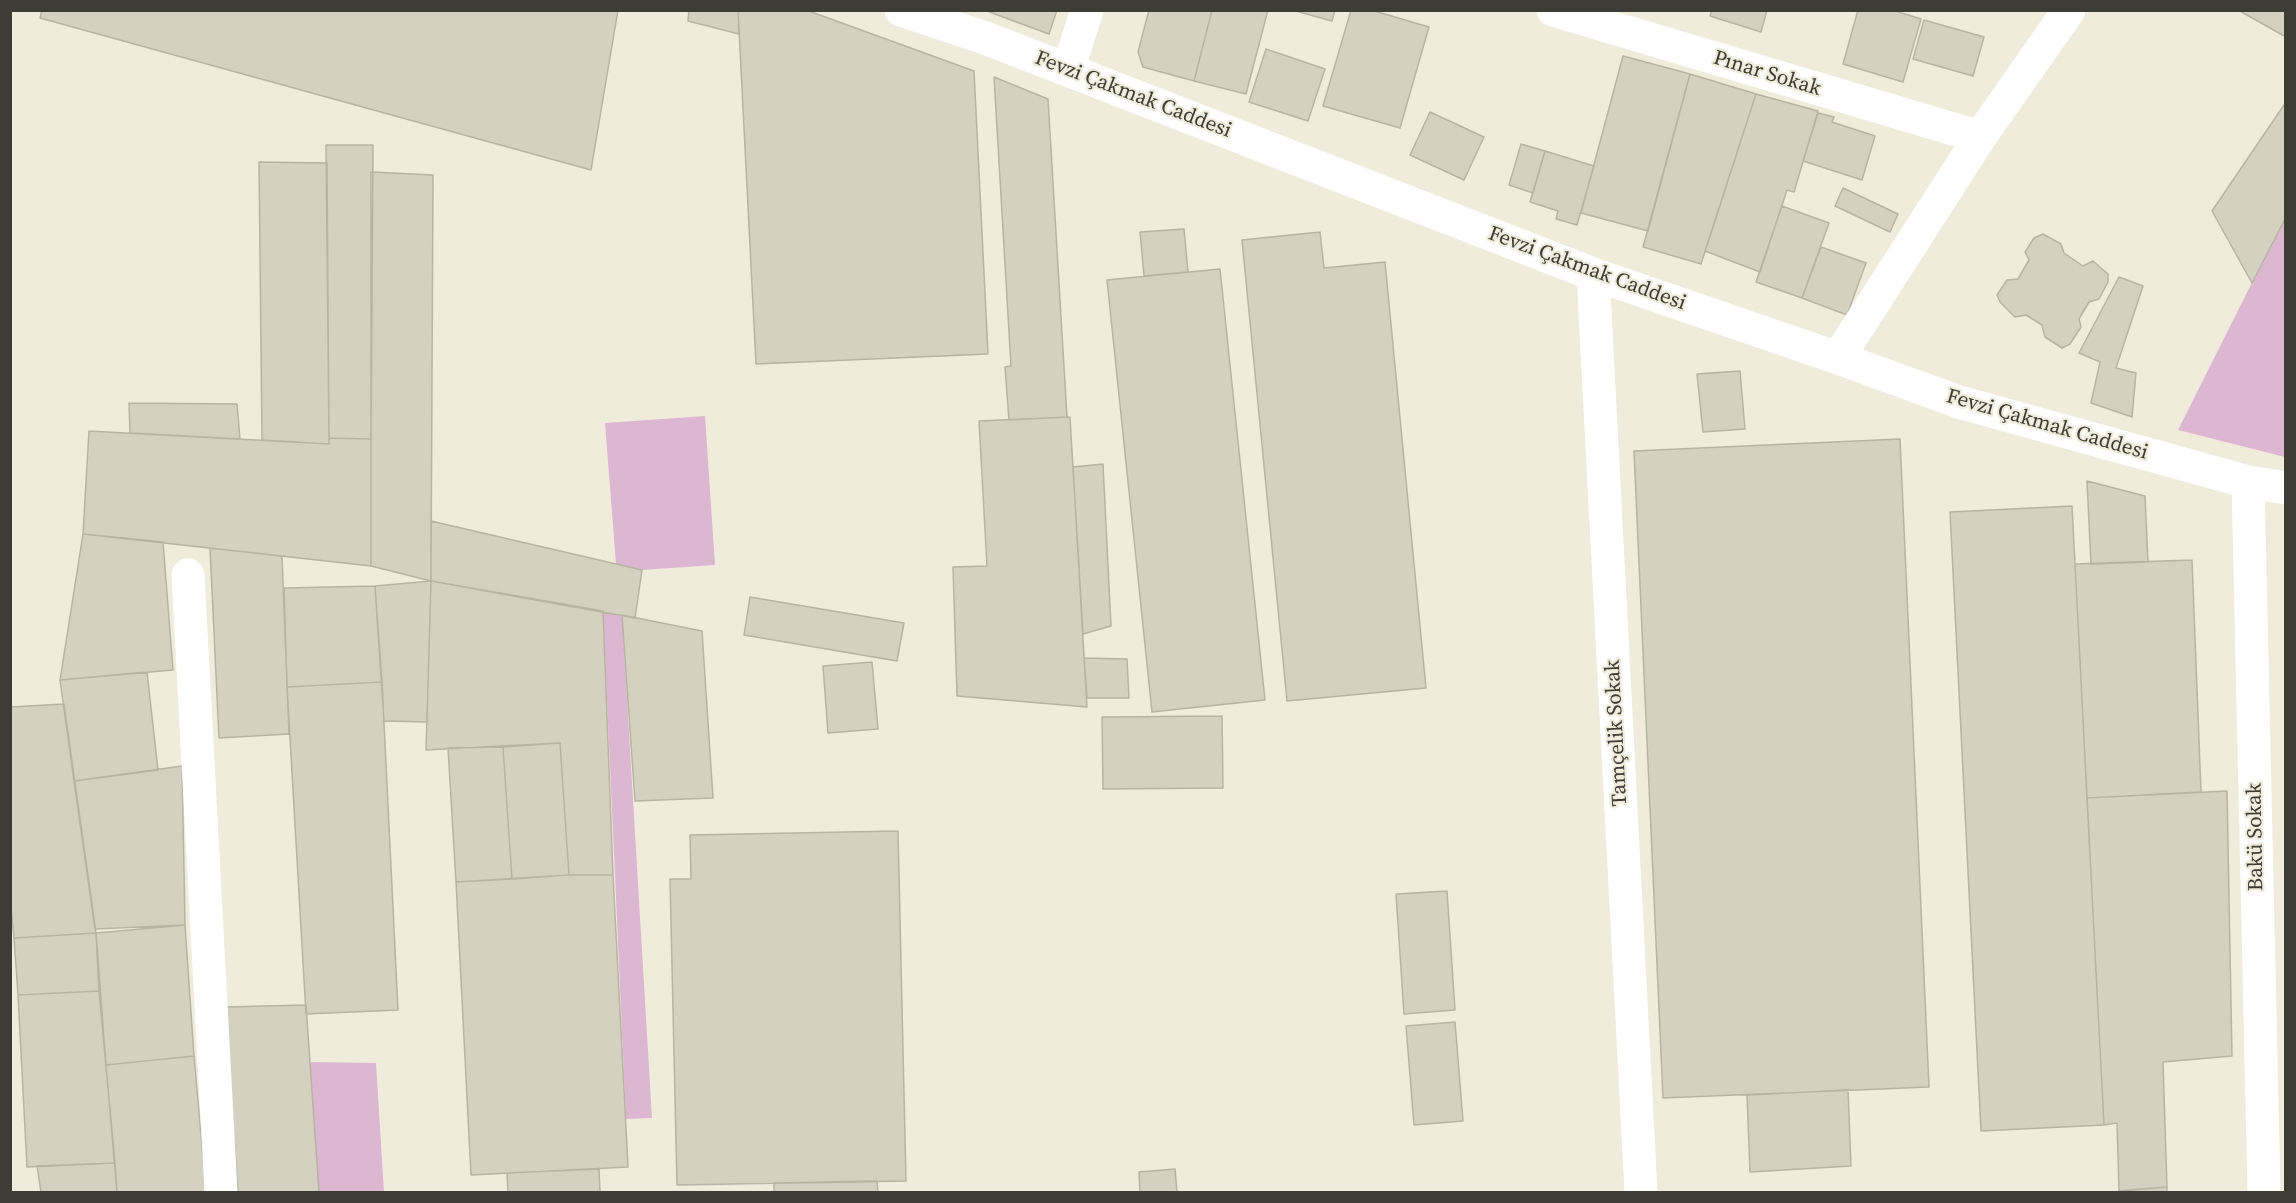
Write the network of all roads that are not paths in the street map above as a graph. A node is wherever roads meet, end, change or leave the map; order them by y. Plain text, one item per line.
1 (901, 10) edge
2 (1087, 10) edge
3 (1553, 10) edge
4 (2069, 10) edge
5 (1068, 70) junction
6 (1980, 137) junction
7 (1593, 274) junction
8 (1838, 358) junction
9 (2248, 482) junction
10 (2286, 488) edge
11 (188, 575) dead end
12 (222, 1192) edge
13 (1641, 1192) edge
14 (2264, 1192) edge

1 - 5 street, Fevzi Çakmak Caddesi
2 - 5 street
3 - 6 street, Pınar Sokak
4 - 6 street
5 - 7 street, Fevzi Çakmak Caddesi
6 - 8 street
7 - 8 street, Fevzi Çakmak Caddesi
7 - 13 street, Tamçelik Sokak
8 - 9 street, Fevzi Çakmak Caddesi
9 - 10 street, Fevzi Çakmak Caddesi
9 - 14 street, Bakü Sokak
11 - 12 street

